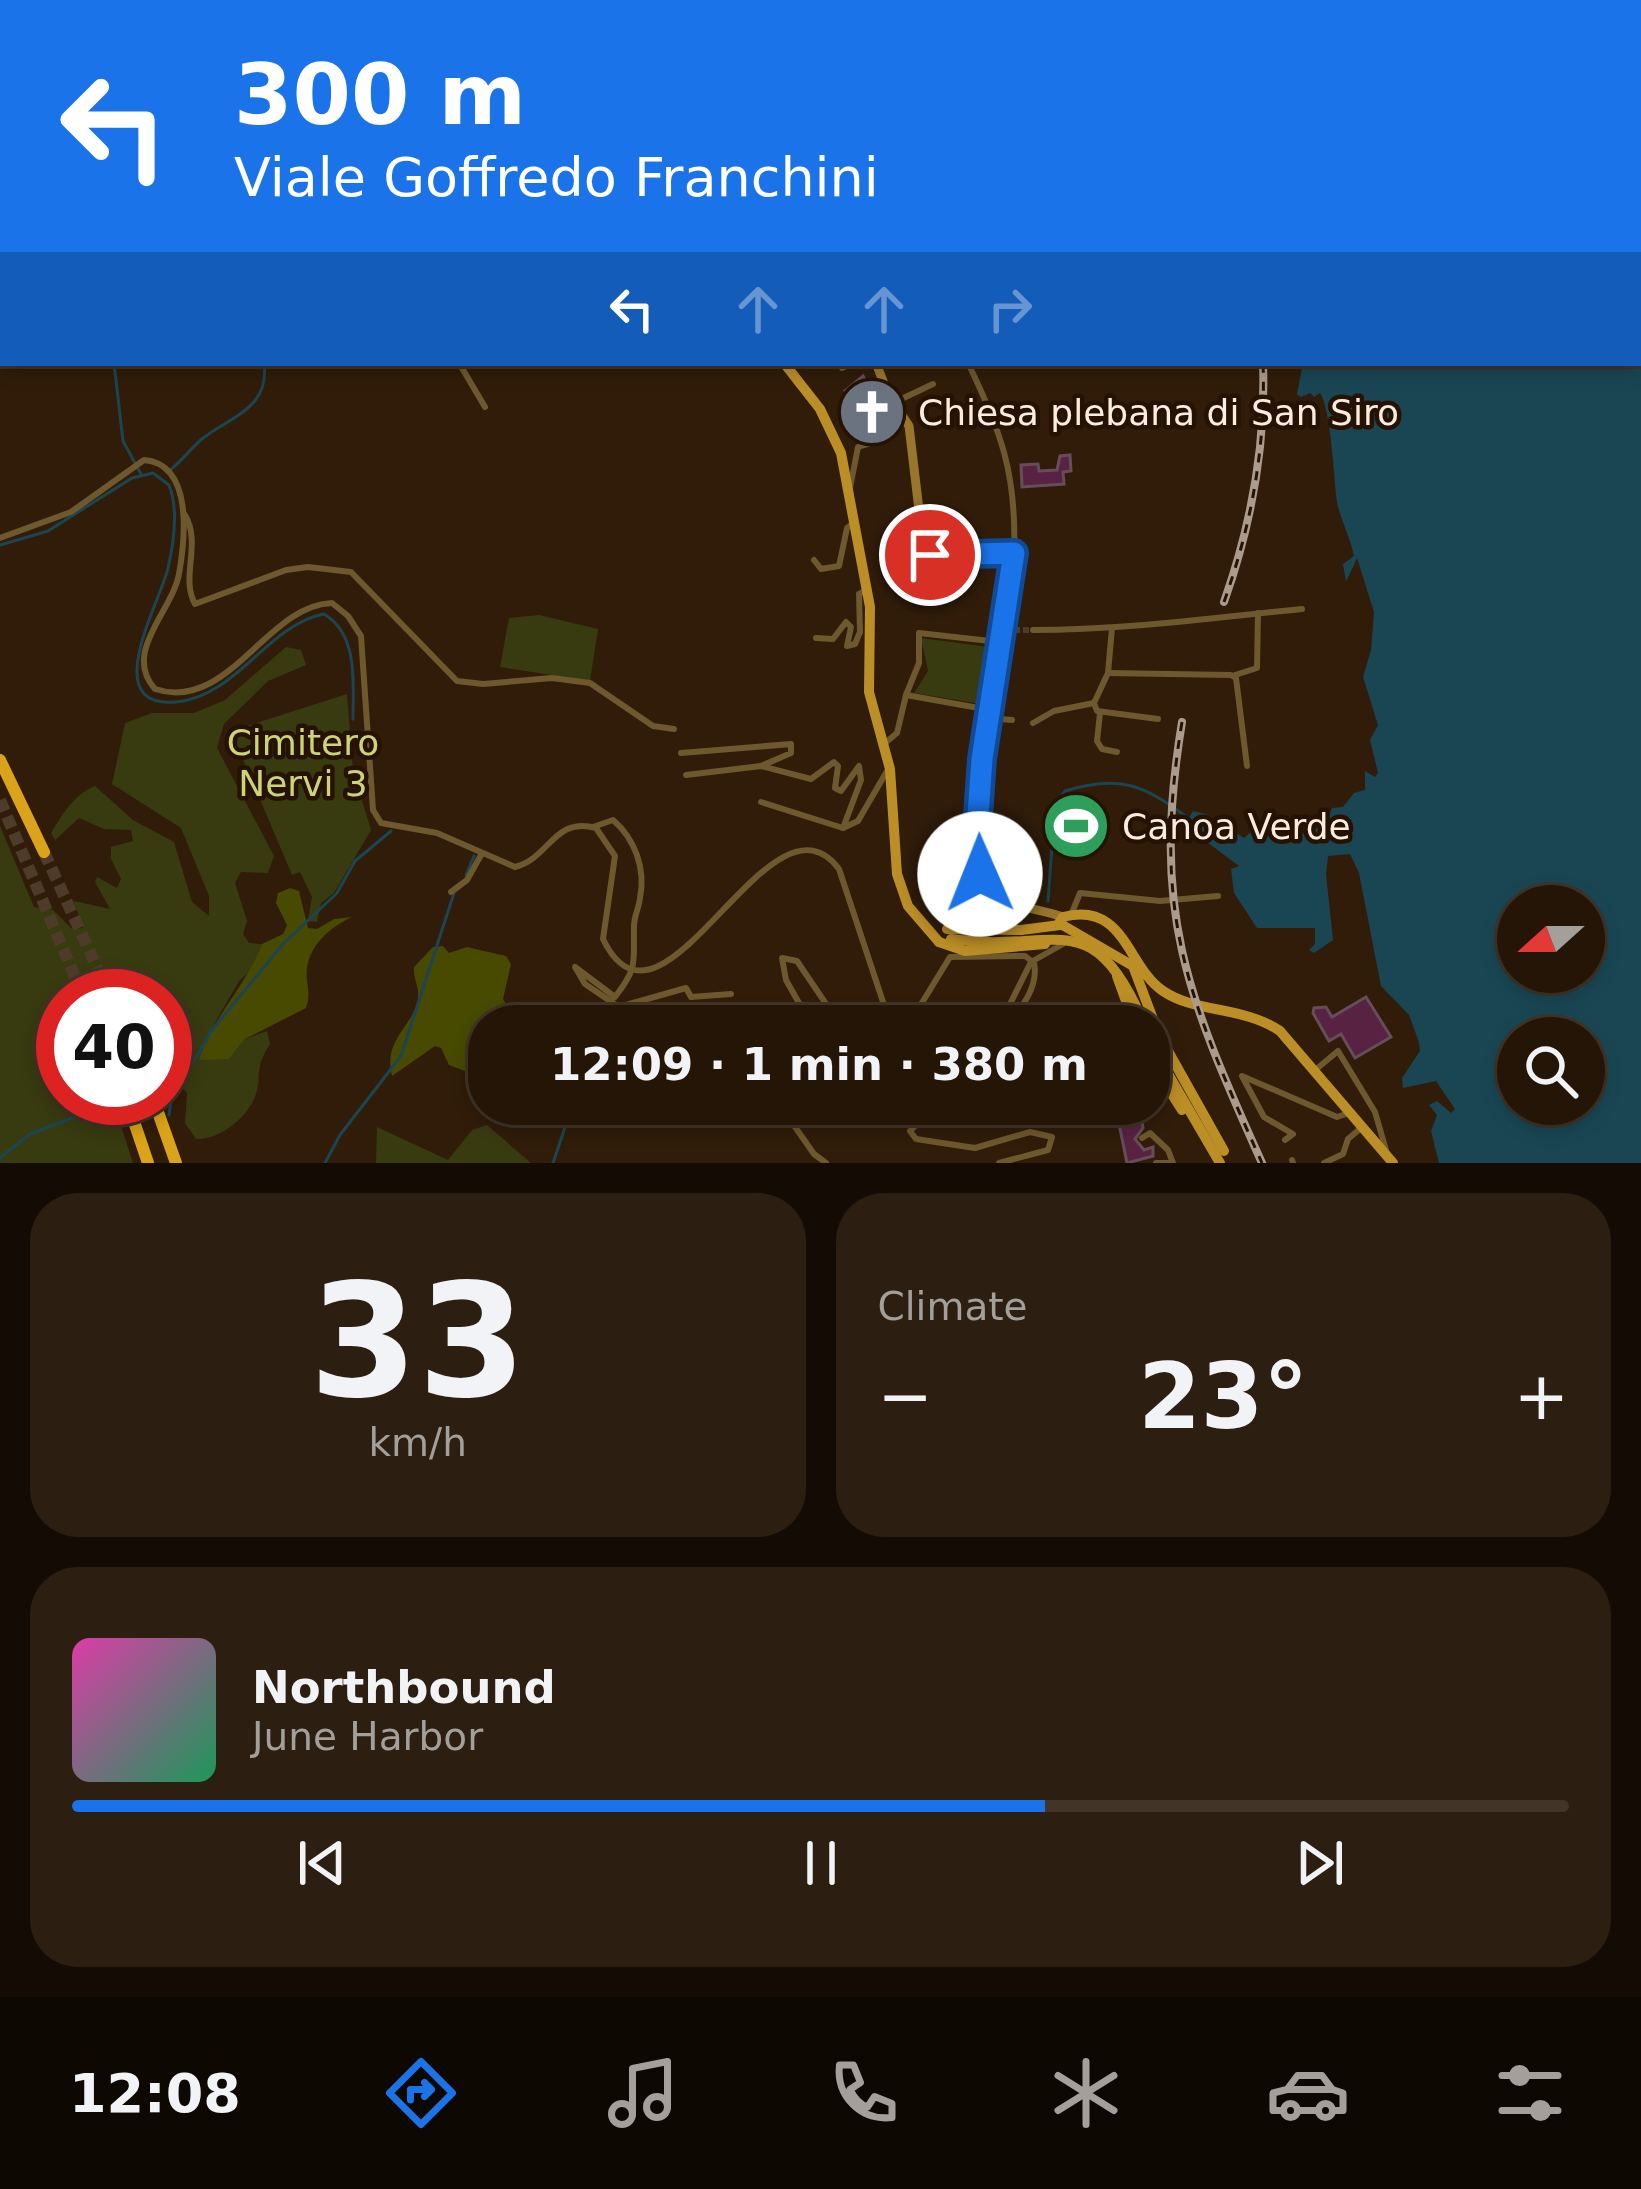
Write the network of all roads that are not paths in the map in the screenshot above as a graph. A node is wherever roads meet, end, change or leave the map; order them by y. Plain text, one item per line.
1 (461, 366) edge
2 (786, 366) edge
3 (847, 366) edge
4 (877, 366) edge
5 (970, 366) edge
6 (842, 368) dead end
7 (933, 384) dead end
8 (485, 406) dead end
9 (896, 406) junction
10 (849, 493) junction
11 (183, 512) junction
12 (855, 522) junction
13 (0, 538) edge
14 (1014, 553) junction
15 (814, 560) dead end
16 (867, 590) junction
17 (1302, 609) dead end
18 (1258, 613) junction
19 (1112, 628) junction
20 (1033, 630) tunnel mouth
21 (816, 638) dead end
22 (1002, 643) junction
23 (1108, 673) junction
24 (1232, 675) junction
25 (906, 695) junction
26 (1094, 704) junction
27 (1100, 713) junction
28 (990, 714) junction
29 (1157, 718) dead end
30 (1012, 720) dead end
31 (1033, 723) dead end
32 (674, 728) dead end
33 (884, 745) junction
34 (1117, 752) dead end
35 (681, 753) dead end
36 (0, 760) edge
37 (761, 766) junction
38 (1247, 766) dead end
39 (890, 769) junction
40 (686, 775) dead end
41 (761, 802) dead end
42 (593, 827) junction
43 (844, 828) junction
44 (44, 852) tunnel mouth
45 (479, 857) junction
46 (977, 866) junction
47 (451, 892) dead end
48 (1218, 896) dead end
49 (1060, 921) junction
50 (950, 934) junction
51 (1083, 935) junction
52 (1060, 942) junction
53 (1114, 955) junction
54 (1136, 964) junction
55 (636, 968) junction
56 (731, 994) dead end
57 (638, 1004) joint
58 (800, 1005) edge
59 (827, 1005) edge
60 (884, 1005) edge
61 (920, 1005) edge
62 (1010, 1005) edge
63 (1019, 1005) edge
64 (1127, 1005) edge
65 (1135, 1005) edge
66 (1170, 1070) edge
67 (1313, 1071) junction
68 (1170, 1076) edge
69 (1170, 1088) edge
70 (1349, 1113) junction
71 (135, 1125) edge
72 (164, 1125) edge
73 (794, 1125) edge
74 (917, 1125) edge
75 (1196, 1126) junction
76 (1361, 1128) junction
77 (1153, 1139) dead end
78 (1285, 1140) dead end
79 (1222, 1157) edge
80 (147, 1159) edge
81 (1390, 1162) edge
82 (176, 1163) edge
83 (826, 1163) edge
84 (999, 1163) edge
85 (1156, 1163) edge
86 (1170, 1163) edge
87 (1232, 1163) edge
88 (1324, 1163) edge

1 - 8 street
2 - 10 main road
3 - 6 street
4 - 9 street
5 - 14 street
7 - 9 street
9 - 10 street
9 - 14 street
10 - 12 main road
11 - 13 street
11 - 32 street
11 - 45 street
12 - 15 street
12 - 16 main road
14 - 22 street
16 - 21 street
16 - 33 main road
17 - 18 street
18 - 19 street
18 - 24 street
19 - 20 street
19 - 23 street
22 - 25 street
22 - 28 street
23 - 24 street
23 - 26 street
24 - 38 street
25 - 28 street
25 - 33 street
26 - 27 street
26 - 31 street
27 - 29 street
27 - 34 street
28 - 30 street
28 - 46 street
33 - 39 main road
35 - 37 street
36 - 44 highway
37 - 40 street
37 - 43 street
39 - 43 street
39 - 50 main road
41 - 43 street
42 - 45 street
42 - 55 street
42 - 55 street
45 - 47 street
46 - 49 street
46 - 50 street
48 - 49 street
49 - 50 main road, bridge
49 - 51 main road
49 - 54 main road
50 - 52 main road, bridge
50 - 65 main road, bridge
51 - 52 main road
51 - 53 main road
52 - 62 street, bridge
53 - 54 main road
53 - 64 main road
54 - 67 main road
54 - 79 main road
55 - 57 street
55 - 60 street
56 - 57 street
58 - 59 street
61 - 63 street
66 - 79 main road
67 - 70 main road
67 - 81 street
68 - 75 main road
69 - 75 main road
70 - 76 main road
70 - 78 street
71 - 80 highway
72 - 82 highway
73 - 83 street
74 - 84 street
75 - 79 main road
76 - 81 main road
76 - 88 street
77 - 86 street
79 - 87 main road
85 - 86 street

